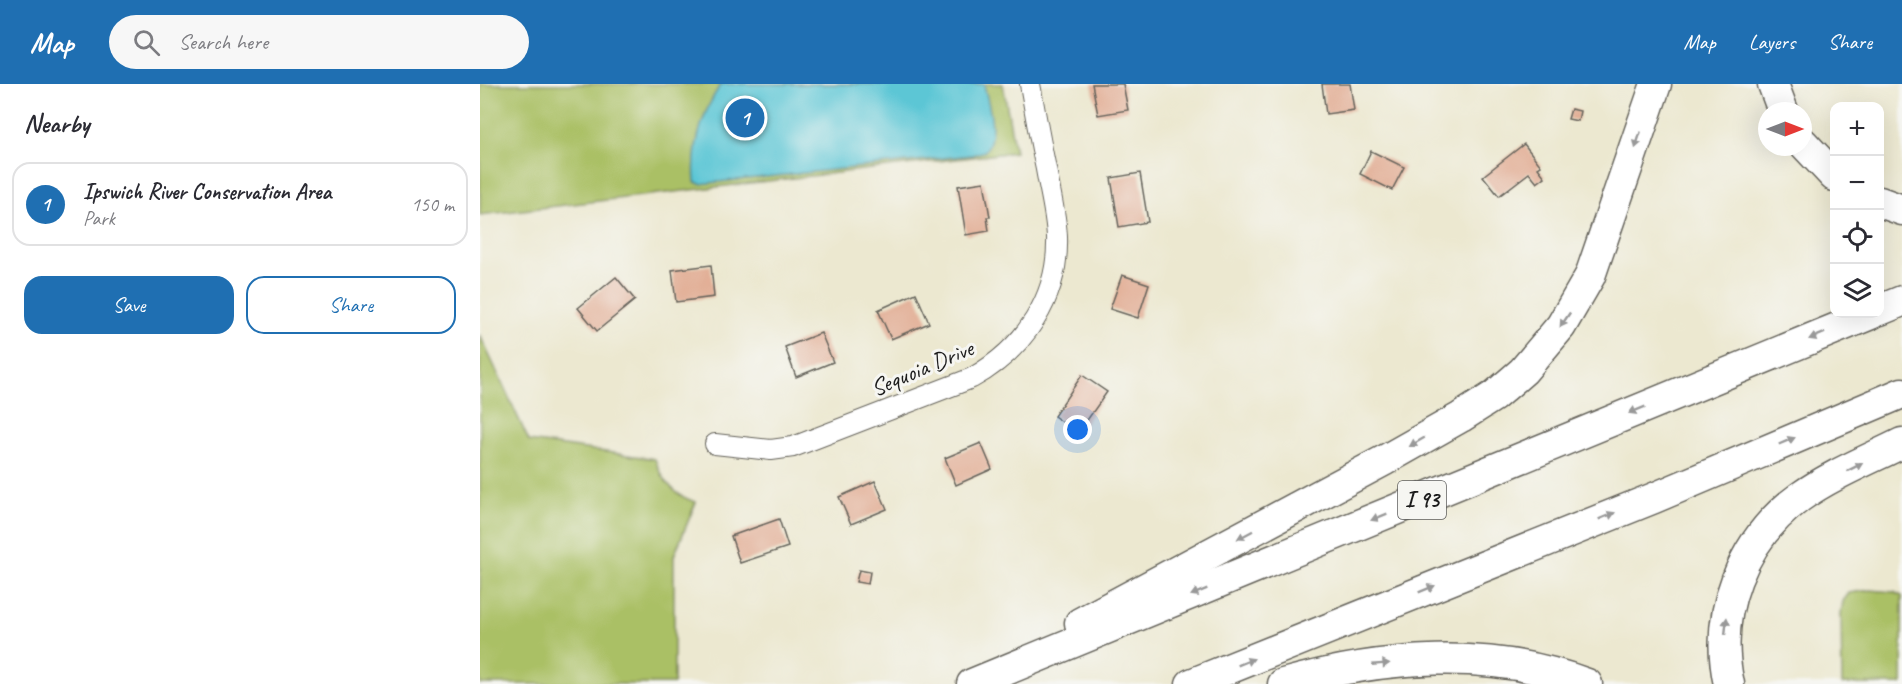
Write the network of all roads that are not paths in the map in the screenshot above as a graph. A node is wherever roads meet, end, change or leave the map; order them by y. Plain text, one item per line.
1 (1030, 84) edge
2 (1656, 84) edge
3 (1773, 84) edge
4 (1780, 102) edge
5 (1812, 153) edge
6 (1830, 172) edge
7 (1884, 203) edge
8 (1902, 210) edge
9 (1902, 301) edge
10 (1884, 308) edge
11 (1861, 318) edge
12 (1902, 393) edge
13 (1902, 443) edge
14 (716, 444) dead end
15 (965, 684) edge
16 (972, 684) edge
17 (1191, 684) edge
18 (1283, 684) edge
19 (1587, 684) edge
20 (1729, 684) edge

1 - 14 street, Sequoia Drive
2 -> 15 highway
3 - 4 highway
5 - 6 highway
7 - 8 highway
9 - 10 highway
11 -> 16 highway, I 93
17 -> 12 highway
20 -> 13 highway
18 -> 19 highway

